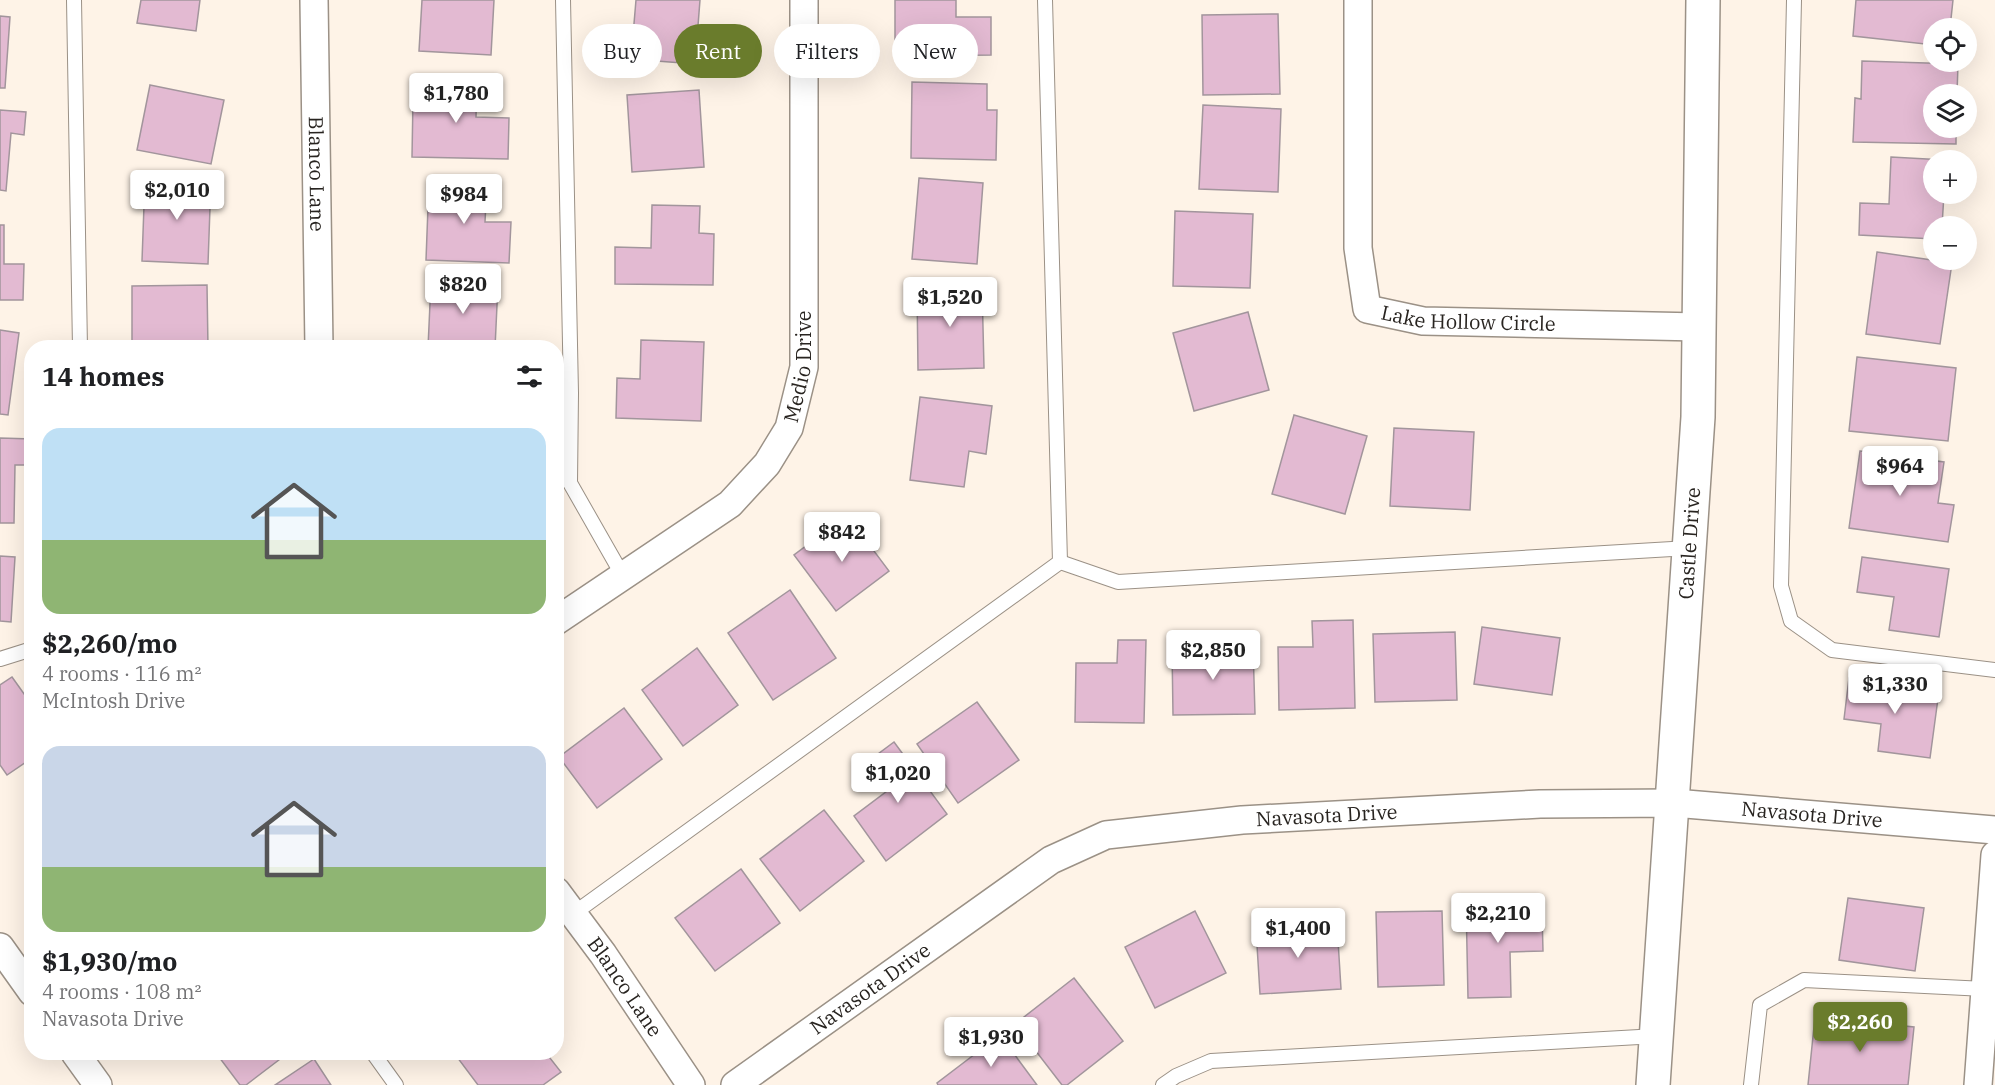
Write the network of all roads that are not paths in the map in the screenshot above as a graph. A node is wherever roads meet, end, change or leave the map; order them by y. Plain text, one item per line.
1 (74, 0) edge
2 (314, 0) edge
3 (562, 0) edge
4 (804, 0) edge
5 (1045, 0) edge
6 (1358, 0) edge
7 (1703, 0) edge
8 (1794, 0) edge
9 (1699, 327) junction
10 (80, 340) edge
11 (319, 340) edge
12 (1691, 548) junction
13 (1060, 562) junction
14 (623, 576) junction
15 (564, 616) edge
16 (24, 652) edge
17 (0, 659) edge
18 (1995, 670) edge
19 (1674, 804) junction
20 (1995, 830) edge
21 (1995, 855) edge
22 (564, 902) edge
23 (573, 914) junction
24 (0, 947) edge
25 (24, 981) edge
26 (1985, 988) junction
27 (1657, 1036) junction
28 (80, 1060) edge
29 (378, 1060) edge
30 (98, 1085) edge
31 (396, 1085) edge
32 (690, 1085) edge
33 (735, 1085) edge
34 (1162, 1085) edge
35 (1653, 1085) edge
36 (1751, 1085) edge
37 (1978, 1085) edge

1 - 10 lane
2 - 11 street, Blanco Lane
3 - 14 lane
4 - 14 street, Medio Drive
5 - 13 lane
6 - 9 street, Lake Hollow Circle
7 - 9 main road, Castle Drive
8 - 18 lane
9 - 12 main road, Castle Drive
12 - 13 lane
12 - 19 main road, Castle Drive
13 - 23 lane
14 - 15 street, Medio Drive
16 - 17 lane
19 - 20 street, Navasota Drive
19 - 27 main road, Castle Drive
19 - 33 street, Navasota Drive
21 - 26 street
22 - 23 street, Blanco Lane
23 - 32 street, Blanco Lane
24 - 25 street
26 - 36 lane
26 - 37 street
27 - 34 lane
27 - 35 main road, Castle Drive
28 - 30 street
29 - 31 lane

